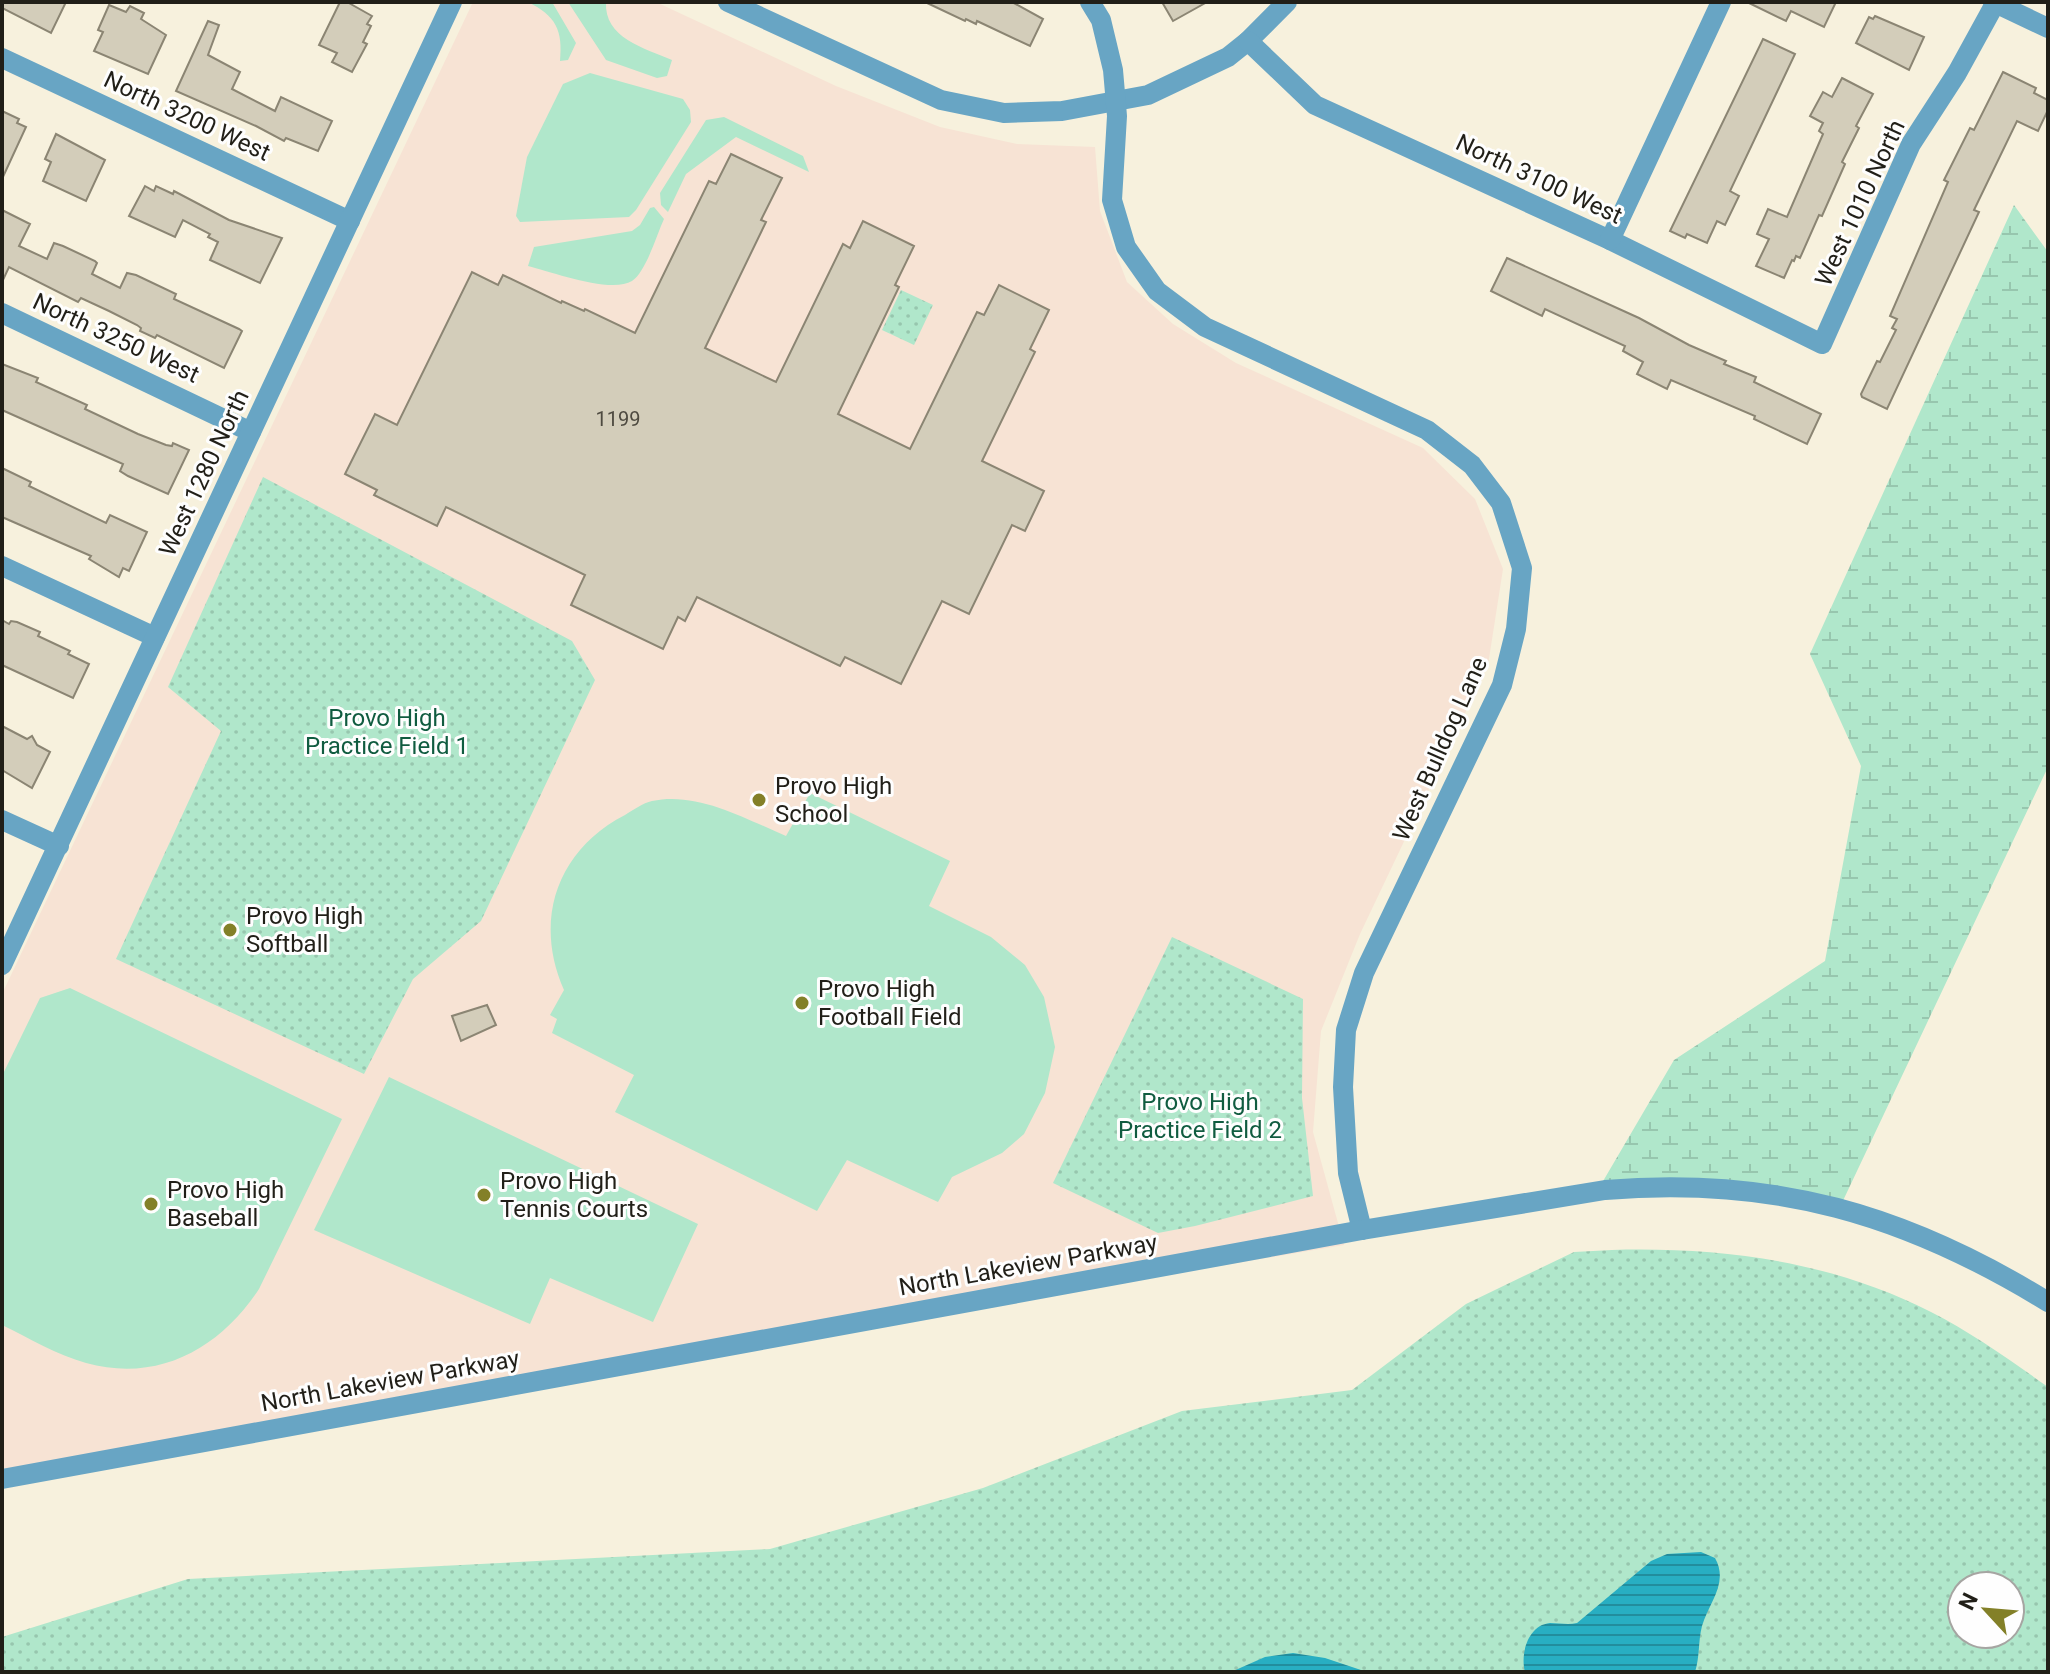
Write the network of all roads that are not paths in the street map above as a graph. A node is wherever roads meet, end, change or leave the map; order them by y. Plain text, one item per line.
1 (452, 2) edge
2 (728, 2) edge
3 (1090, 2) edge
4 (1287, 2) edge
5 (1721, 2) edge
6 (1995, 2) edge
7 (2048, 28) edge
8 (1248, 41) junction
9 (2, 58) edge
10 (1114, 102) junction
11 (350, 221) junction
12 (1610, 240) junction
13 (2, 313) edge
14 (1822, 344) joint
15 (251, 432) junction
16 (2, 566) edge
17 (155, 637) junction
18 (2, 820) edge
19 (59, 846) junction
20 (2, 965) edge
21 (1362, 1230) junction
22 (2048, 1302) edge
23 (2, 1479) edge

1 - 11 street, West 1280 North
2 - 10 street
3 - 10 street
4 - 8 street
5 - 12 street
6 - 7 street
6 - 14 street, West 1010 North
8 - 10 street
8 - 12 street, North 3100 West
9 - 11 street, North 3200 West
10 - 21 street, West Bulldog Lane
11 - 15 street, West 1280 North
12 - 14 street, North 3100 West
13 - 15 street, North 3250 West
15 - 17 street, West 1280 North
16 - 17 street
17 - 19 street, West 1280 North
18 - 19 street
19 - 20 street, West 1280 North
21 - 22 street, North Lakeview Parkway
21 - 23 street, North Lakeview Parkway

